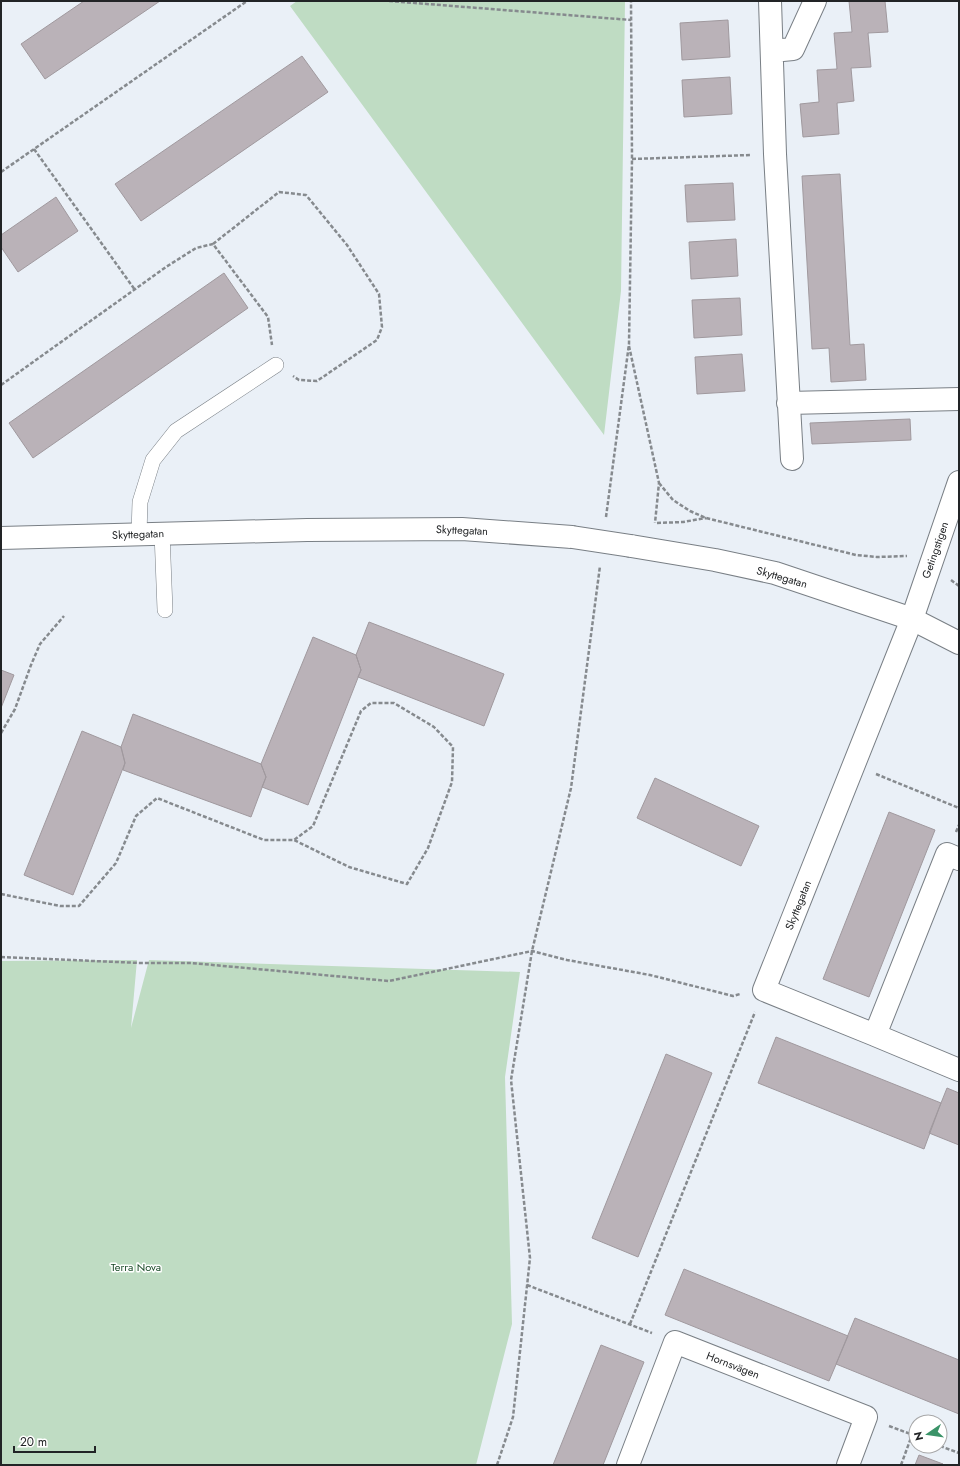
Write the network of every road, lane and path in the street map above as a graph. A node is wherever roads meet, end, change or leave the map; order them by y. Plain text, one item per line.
1 (247, 1) edge
2 (389, 1) edge
3 (632, 1) edge
4 (770, 1) edge
5 (815, 1) edge
6 (631, 20) junction
7 (772, 51) junction
8 (34, 149) junction
9 (775, 154) junction
10 (632, 159) junction
11 (1, 172) edge
12 (213, 244) junction
13 (135, 290) junction
14 (629, 344) junction
15 (276, 366) junction
16 (1, 384) edge
17 (959, 399) edge
18 (788, 403) junction
19 (792, 459) dead end
20 (659, 482) junction
21 (959, 482) edge
22 (706, 518) junction
23 (606, 521) dead end
24 (648, 523) dead end
25 (655, 523) junction
26 (162, 533) junction
27 (139, 534) junction
28 (1, 538) edge
29 (601, 560) dead end
30 (930, 566) junction
31 (959, 586) edge
32 (165, 610) dead end
33 (64, 616) dead end
34 (912, 619) junction
35 (959, 643) edge
36 (1, 733) edge
37 (853, 765) junction
38 (959, 808) edge
39 (294, 840) junction
40 (959, 859) edge
41 (1, 894) edge
42 (532, 951) junction
43 (1, 957) edge
44 (764, 990) junction
45 (875, 1035) junction
46 (959, 1070) edge
47 (527, 1285) junction
48 (630, 1324) junction
49 (675, 1342) junction
50 (908, 1446) edge
51 (948, 1449) edge
52 (959, 1453) edge
53 (496, 1465) edge
54 (628, 1465) edge
55 (848, 1465) edge
56 (901, 1465) edge

1 - 8 path
2 - 6 path
3 - 6 path
4 - 7 street
5 - 7 street
6 - 10 path
7 - 9 street
8 - 11 path
8 - 13 path
9 - 10 path
9 - 18 street
10 - 14 path
12 - 13 path
12 - 15 path
12 - 15 path
13 - 16 path
14 - 20 path
14 - 23 path
15 - 27 lane
17 - 18 street
18 - 19 street
20 - 22 path
20 - 25 path
21 - 30 street, Getingstigen
22 - 25 path
22 - 30 path
24 - 25 path
26 - 27 street, Skyttegatan
26 - 32 lane
26 - 34 street, Skyttegatan, bridge
27 - 28 street, Skyttegatan
29 - 42 path
30 - 31 path
30 - 34 street, Getingstigen
33 - 36 path
34 - 35 street, Skyttegatan
34 - 37 street, Skyttegatan
37 - 38 path
37 - 44 street, Skyttegatan
39 - 39 path
39 - 41 path
40 - 45 street
42 - 43 path
42 - 44 path
42 - 47 path
44 - 45 street
44 - 48 path
45 - 46 street
47 - 48 path
47 - 53 path
48 - 49 path
49 - 54 street
49 - 55 street, Hornsvägen
50 - 56 path
51 - 52 path

